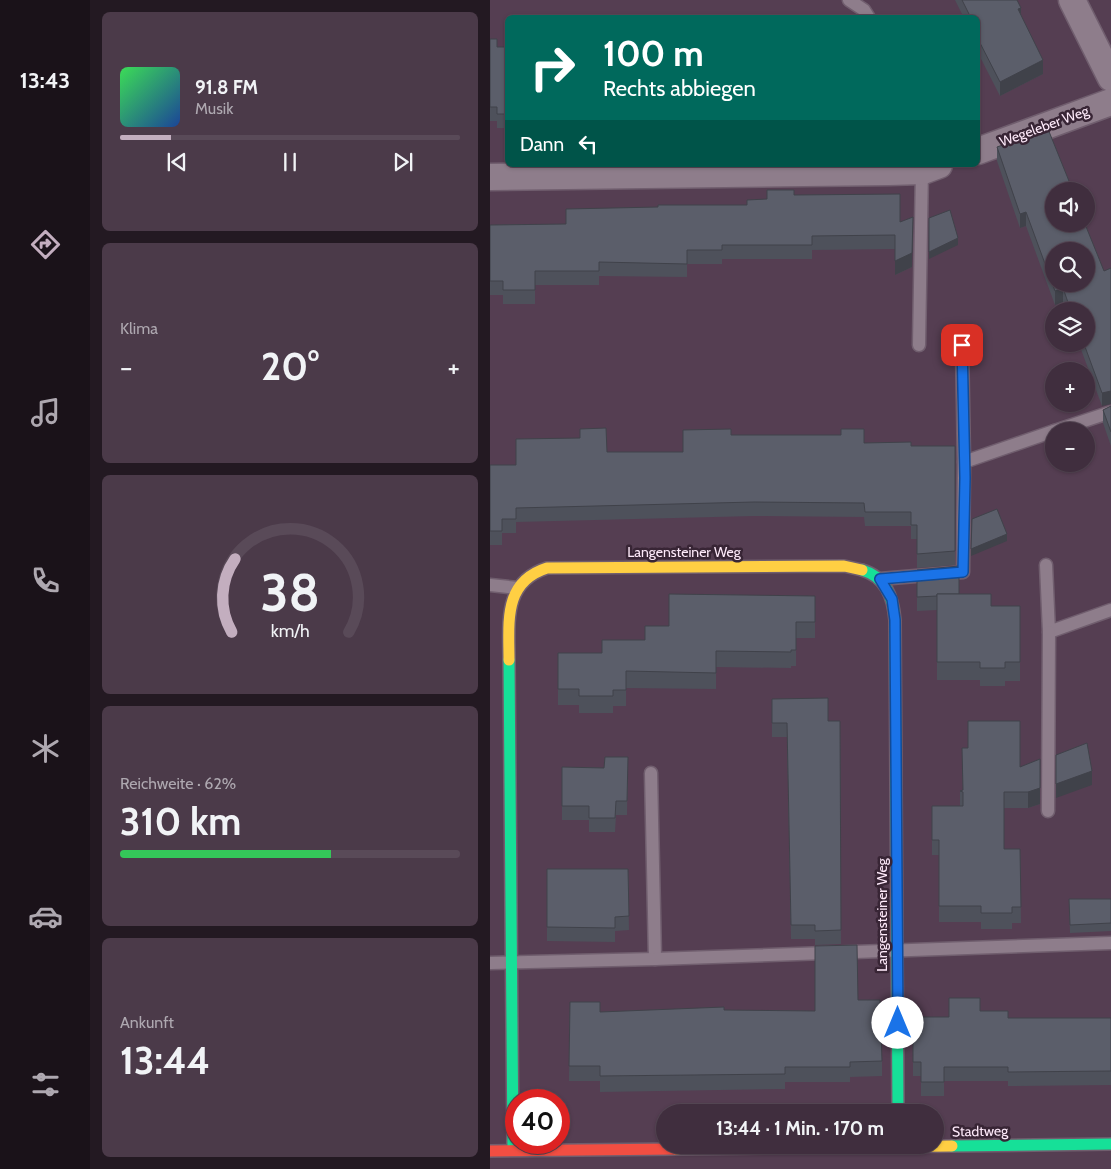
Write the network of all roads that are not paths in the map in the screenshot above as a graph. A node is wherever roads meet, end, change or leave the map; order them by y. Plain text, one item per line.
1 (849, 0) edge
2 (1072, 0) edge
3 (867, 15) edge
4 (1111, 78) edge
5 (1111, 102) edge
6 (980, 150) edge
7 (928, 167) edge
8 (490, 177) edge
9 (920, 345) dead end
10 (962, 345) dead end
11 (1111, 412) edge
12 (1081, 422) edge
13 (1045, 434) edge
14 (964, 462) junction
15 (1046, 566) dead end
16 (880, 579) junction
17 (490, 585) edge
18 (518, 588) junction
19 (1111, 610) edge
20 (1049, 632) junction
21 (651, 773) dead end
22 (1048, 811) dead end
23 (1111, 943) edge
24 (898, 951) junction
25 (655, 960) junction
26 (490, 962) edge
27 (512, 963) junction
28 (513, 1089) edge
29 (898, 1104) edge
30 (1111, 1144) edge
31 (944, 1146) edge
32 (570, 1149) edge
33 (656, 1149) edge
34 (490, 1150) edge
35 (505, 1150) edge

1 - 3 lane
2 - 4 street
5 - 6 street, Wegeleber Weg
7 - 8 street
7 - 9 lane
10 - 14 lane
11 - 12 lane
13 - 14 lane
14 - 16 lane
15 - 20 lane
16 - 18 street, Langensteiner Weg
16 - 24 street, Langensteiner Weg
17 - 18 lane
18 - 27 street, Langensteiner Weg
19 - 20 lane
20 - 22 lane
21 - 25 lane
23 - 24 lane
24 - 25 lane
24 - 29 street, Langensteiner Weg
25 - 27 lane
26 - 27 lane
27 - 28 street, Langensteiner Weg
30 - 31 street, Stadtweg
32 - 33 street, Stadtweg
34 - 35 street, Stadtweg

